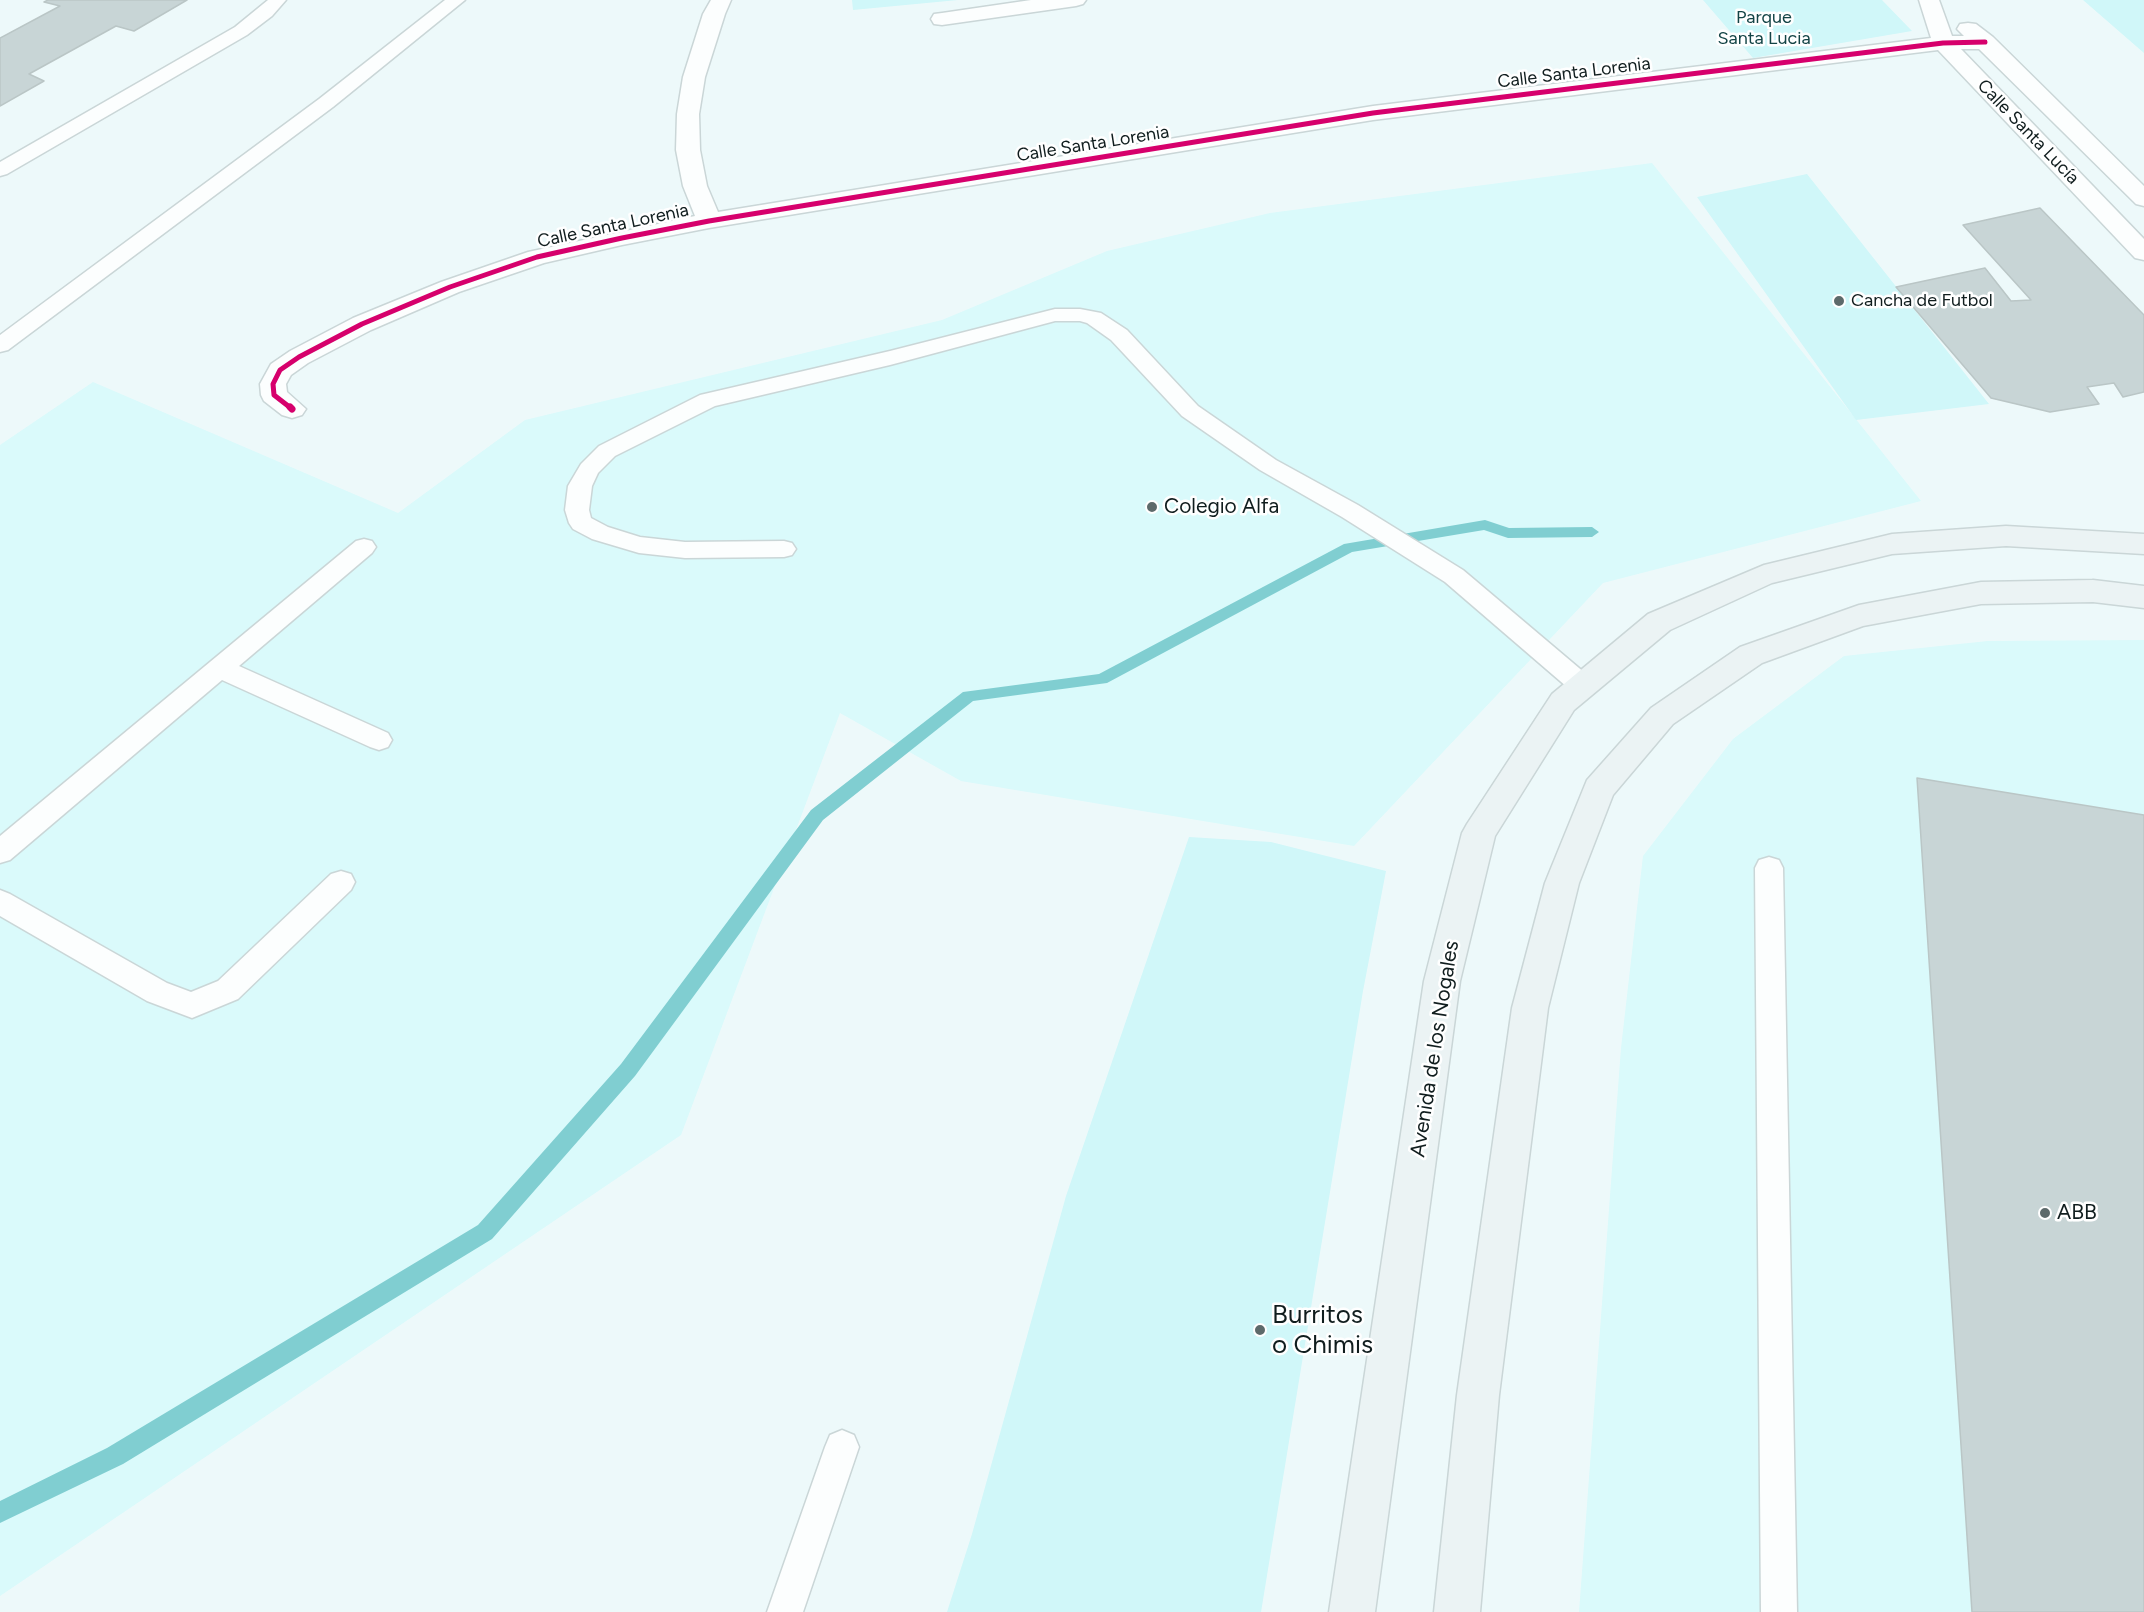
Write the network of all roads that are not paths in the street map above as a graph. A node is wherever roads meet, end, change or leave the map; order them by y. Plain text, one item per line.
1 (277, 0) edge
2 (456, 0) edge
3 (722, 0) edge
4 (1070, 0) edge
5 (1076, 0) edge
6 (1930, 0) edge
7 (942, 19) dead end
8 (1985, 42) junction
9 (1943, 44) junction
10 (0, 170) edge
11 (2144, 199) edge
12 (709, 221) junction
13 (2144, 253) edge
14 (0, 345) edge
15 (292, 409) dead end
16 (2144, 544) edge
17 (364, 547) dead end
18 (784, 549) dead end
19 (2144, 597) edge
20 (219, 668) junction
21 (1583, 686) junction
22 (379, 740) dead end
23 (0, 852) edge
24 (1769, 868) dead end
25 (341, 882) dead end
26 (0, 902) edge
27 (842, 1448) dead end
28 (785, 1612) edge
29 (1352, 1612) edge
30 (1457, 1612) edge
31 (1779, 1612) edge

1 - 10 lane
2 - 14 lane
3 - 12 street
4 - 5 street
4 - 7 street
6 - 8 street, Calle Santa Lucía
6 - 9 street, Calle Santa Lucía
8 - 9 street, Calle Santa Lorenia
8 - 11 street, Calle Santa Lucía
9 - 12 street, Calle Santa Lorenia
9 - 13 street, Calle Santa Lucía
12 - 15 street, Calle Santa Lorenia
16 - 21 main road, Avenida de los Nogales
17 - 20 lane
18 - 21 lane
19 - 30 main road
20 - 22 lane
20 - 23 lane
21 - 29 main road, Avenida de los Nogales
24 - 31 lane
25 - 26 lane
27 - 28 lane

